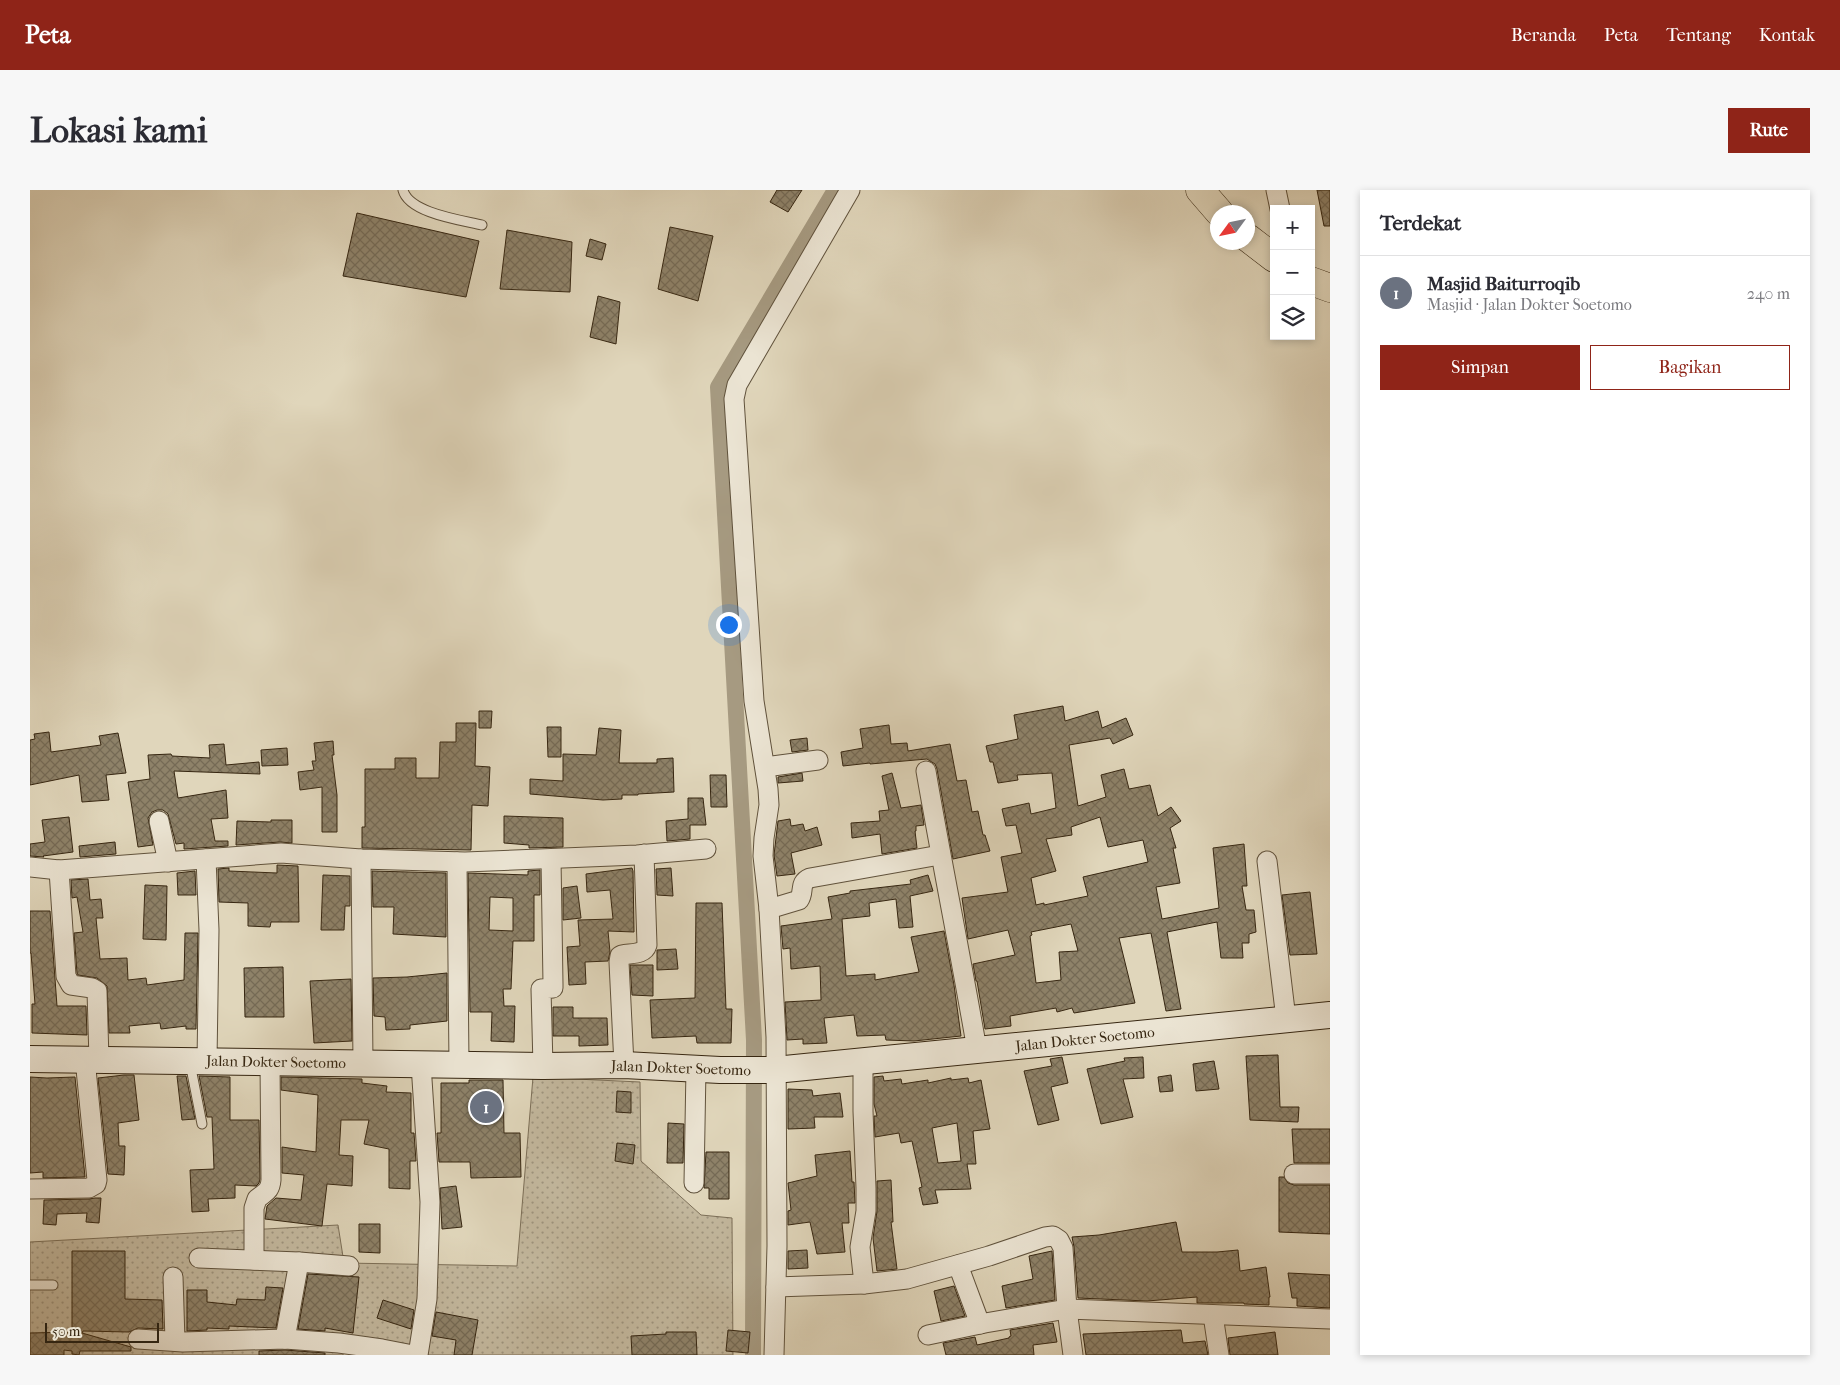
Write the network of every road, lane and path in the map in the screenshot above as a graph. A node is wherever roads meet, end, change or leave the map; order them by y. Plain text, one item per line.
1 (403, 190) edge
2 (850, 190) edge
3 (1200, 190) edge
4 (1276, 190) edge
5 (1213, 205) edge
6 (1279, 205) edge
7 (482, 225) dead end
8 (1255, 243) edge
9 (1270, 255) edge
10 (1315, 282) edge
11 (1330, 288) edge
12 (818, 760) dead end
13 (765, 767) junction
14 (926, 771) dead end
15 (159, 821) dead end
16 (706, 849) dead end
17 (644, 854) junction
18 (940, 855) junction
19 (206, 858) junction
20 (361, 859) junction
21 (550, 859) junction
22 (168, 862) junction
23 (457, 862) junction
24 (1267, 862) dead end
25 (30, 867) edge
26 (59, 870) junction
27 (769, 909) junction
28 (1330, 1015) edge
29 (1286, 1019) junction
30 (977, 1050) junction
31 (30, 1059) edge
32 (92, 1059) junction
33 (198, 1061) junction
34 (863, 1061) junction
35 (270, 1062) junction
36 (363, 1063) junction
37 (421, 1064) junction
38 (459, 1064) junction
39 (624, 1065) junction
40 (543, 1066) junction
41 (708, 1069) junction
42 (767, 1070) junction
43 (202, 1124) dead end
44 (1294, 1174) dead end
45 (1330, 1174) edge
46 (694, 1183) dead end
47 (30, 1189) edge
48 (198, 1258) dead end
49 (254, 1260) junction
50 (299, 1262) junction
51 (958, 1265) junction
52 (349, 1266) dead end
53 (173, 1277) dead end
54 (864, 1284) junction
55 (30, 1285) edge
56 (53, 1285) dead end
57 (776, 1287) junction
58 (1067, 1309) junction
59 (1213, 1315) junction
60 (1330, 1319) edge
61 (980, 1324) junction
62 (928, 1335) dead end
63 (138, 1339) dead end
64 (285, 1339) junction
65 (175, 1342) junction
66 (412, 1355) edge
67 (418, 1355) edge
68 (774, 1355) edge
69 (1073, 1355) edge
70 (1219, 1355) edge

1 - 7 lane
2 - 13 street
3 - 5 highway
4 - 6 street
8 - 9 highway
10 - 11 highway
12 - 13 street
13 - 27 street
14 - 18 street
15 - 22 street
16 - 17 street
17 - 21 street
17 - 39 street
18 - 27 street
18 - 30 street
19 - 20 street
19 - 22 street
19 - 33 street
20 - 23 street
20 - 36 street
21 - 23 street
21 - 40 street
22 - 26 street
23 - 38 street
24 - 29 street
25 - 26 street
26 - 32 street
27 - 42 street
28 - 29 street, Jalan Dokter Soetomo
29 - 30 street, Jalan Dokter Soetomo
30 - 34 street, Jalan Dokter Soetomo
31 - 32 street, Jalan Dokter Soetomo
32 - 33 street, Jalan Dokter Soetomo
32 - 47 street
33 - 35 street, Jalan Dokter Soetomo
33 - 43 lane
34 - 42 street, Jalan Dokter Soetomo
34 - 54 street
35 - 36 street, Jalan Dokter Soetomo
35 - 49 street
36 - 37 street, Jalan Dokter Soetomo
37 - 38 street, Jalan Dokter Soetomo
37 - 67 street
38 - 40 street, Jalan Dokter Soetomo
39 - 40 street, Jalan Dokter Soetomo
39 - 41 street, Jalan Dokter Soetomo
41 - 42 street, Jalan Dokter Soetomo
41 - 46 street
42 - 57 street
44 - 45 street
48 - 49 street
49 - 50 street
50 - 52 street
50 - 64 street
51 - 54 street
51 - 58 street
51 - 61 street
53 - 65 street
54 - 57 street
55 - 56 lane
57 - 68 street
58 - 59 street
58 - 61 street
58 - 69 street
59 - 60 street
59 - 70 street
61 - 62 street
63 - 65 street
64 - 65 street
64 - 66 street

